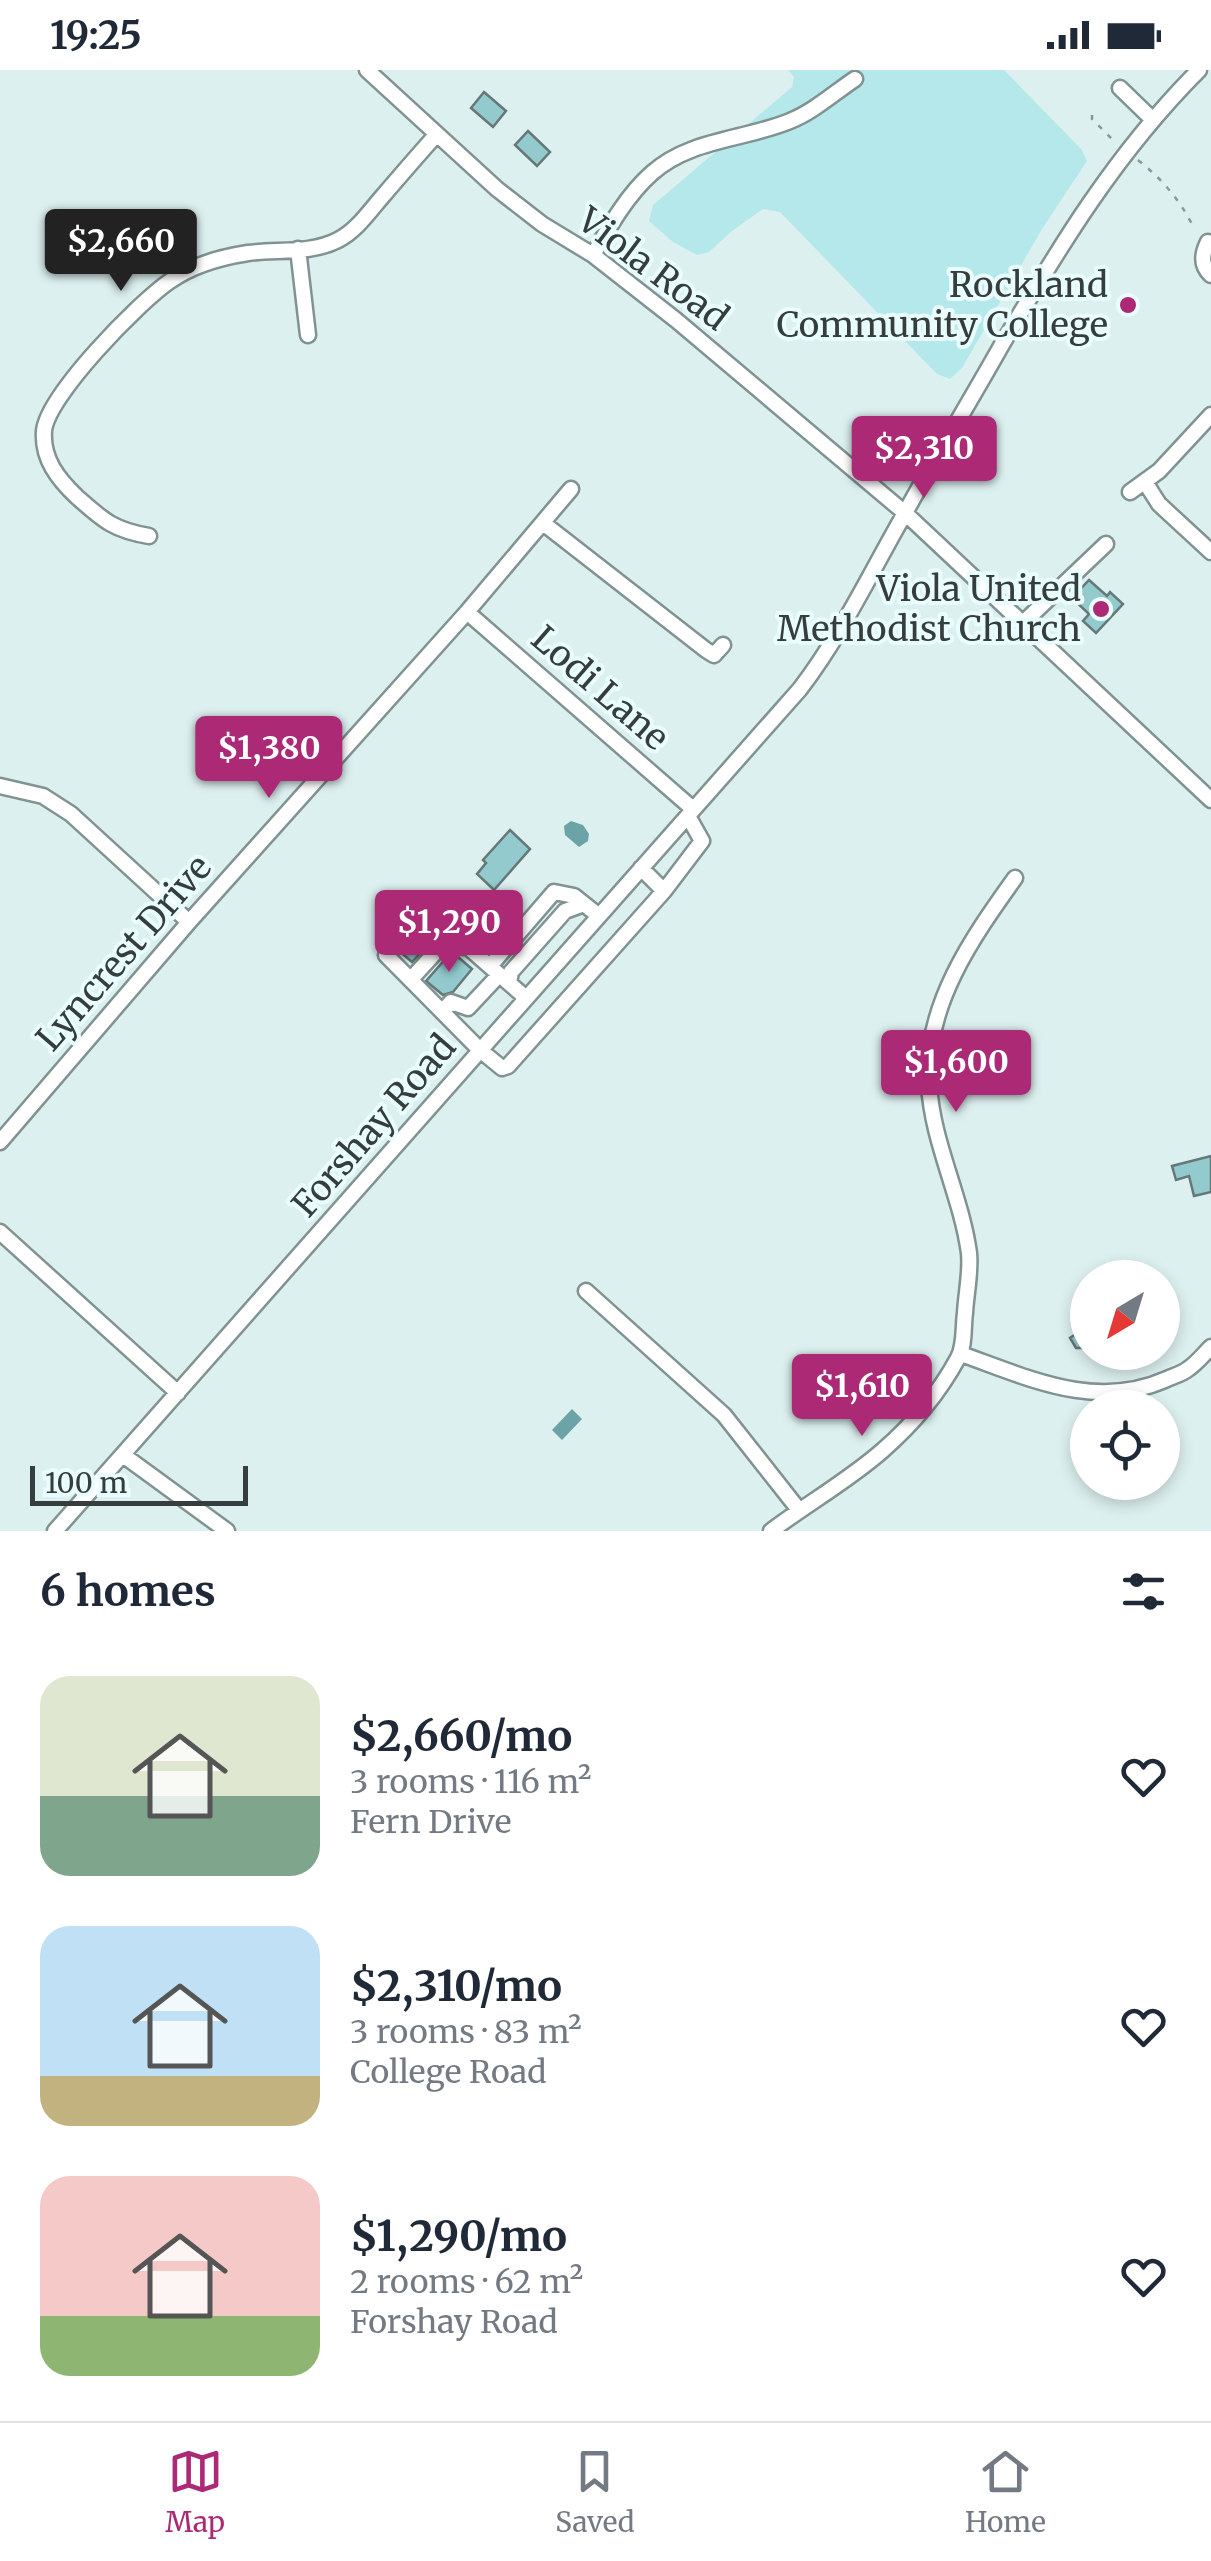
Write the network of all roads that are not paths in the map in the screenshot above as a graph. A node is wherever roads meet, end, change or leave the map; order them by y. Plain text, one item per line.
1 (367, 70) edge
2 (1199, 70) edge
3 (855, 79) dead end
4 (1120, 88) dead end
5 (1152, 119) junction
6 (437, 134) junction
7 (1208, 242) dead end
8 (298, 249) junction
9 (592, 255) junction
10 (1211, 275) edge
11 (308, 335) dead end
12 (1211, 415) edge
13 (1145, 482) junction
14 (572, 489) dead end
15 (1130, 492) dead end
16 (905, 513) junction
17 (543, 523) junction
18 (148, 536) dead end
19 (1106, 544) dead end
20 (1211, 552) edge
21 (467, 612) junction
22 (1023, 623) junction
23 (723, 645) dead end
24 (0, 786) edge
25 (1211, 800) edge
26 (691, 812) junction
27 (641, 868) junction
28 (1015, 878) dead end
29 (664, 891) junction
30 (584, 904) junction
31 (599, 916) junction
32 (189, 922) junction
33 (386, 955) dead end
34 (499, 975) junction
35 (412, 978) junction
36 (526, 998) junction
37 (443, 1011) junction
38 (480, 1050) junction
39 (0, 1142) edge
40 (0, 1232) edge
41 (586, 1291) dead end
42 (1211, 1348) edge
43 (961, 1354) junction
44 (178, 1392) junction
45 (123, 1455) junction
46 (799, 1510) junction
47 (55, 1531) edge
48 (228, 1531) edge
49 (771, 1531) edge

1 - 6 street, Viola Road
2 - 5 street, Forshay Road
3 - 9 street
4 - 5 street
5 - 16 street, Forshay Road
6 - 8 street
6 - 9 street, Viola Road
7 - 10 street
8 - 11 street
8 - 18 street
9 - 16 street, Viola Road
12 - 13 street
13 - 15 street
13 - 20 street
14 - 17 street, Lyncrest Drive
16 - 22 street, Viola Road
16 - 26 street, Forshay Road
17 - 21 street, Lyncrest Drive
17 - 23 street
19 - 22 street
21 - 26 street, Lodi Lane
21 - 32 street, Lyncrest Drive
22 - 25 street, Viola Road
24 - 32 street
26 - 27 street, Forshay Road
26 - 29 street
27 - 29 street
27 - 31 street, Forshay Road
28 - 43 street
29 - 38 street
30 - 31 street
30 - 34 street
30 - 34 street
31 - 36 street, Forshay Road
32 - 39 street, Lyncrest Drive
33 - 35 street
34 - 35 street
34 - 36 street
34 - 37 street
35 - 37 street
36 - 38 street, Forshay Road
37 - 38 street
38 - 44 street, Forshay Road
40 - 44 street
41 - 46 street
42 - 43 street
43 - 46 street
44 - 45 street, Forshay Road
45 - 47 street, Forshay Road
45 - 48 street
46 - 49 street

